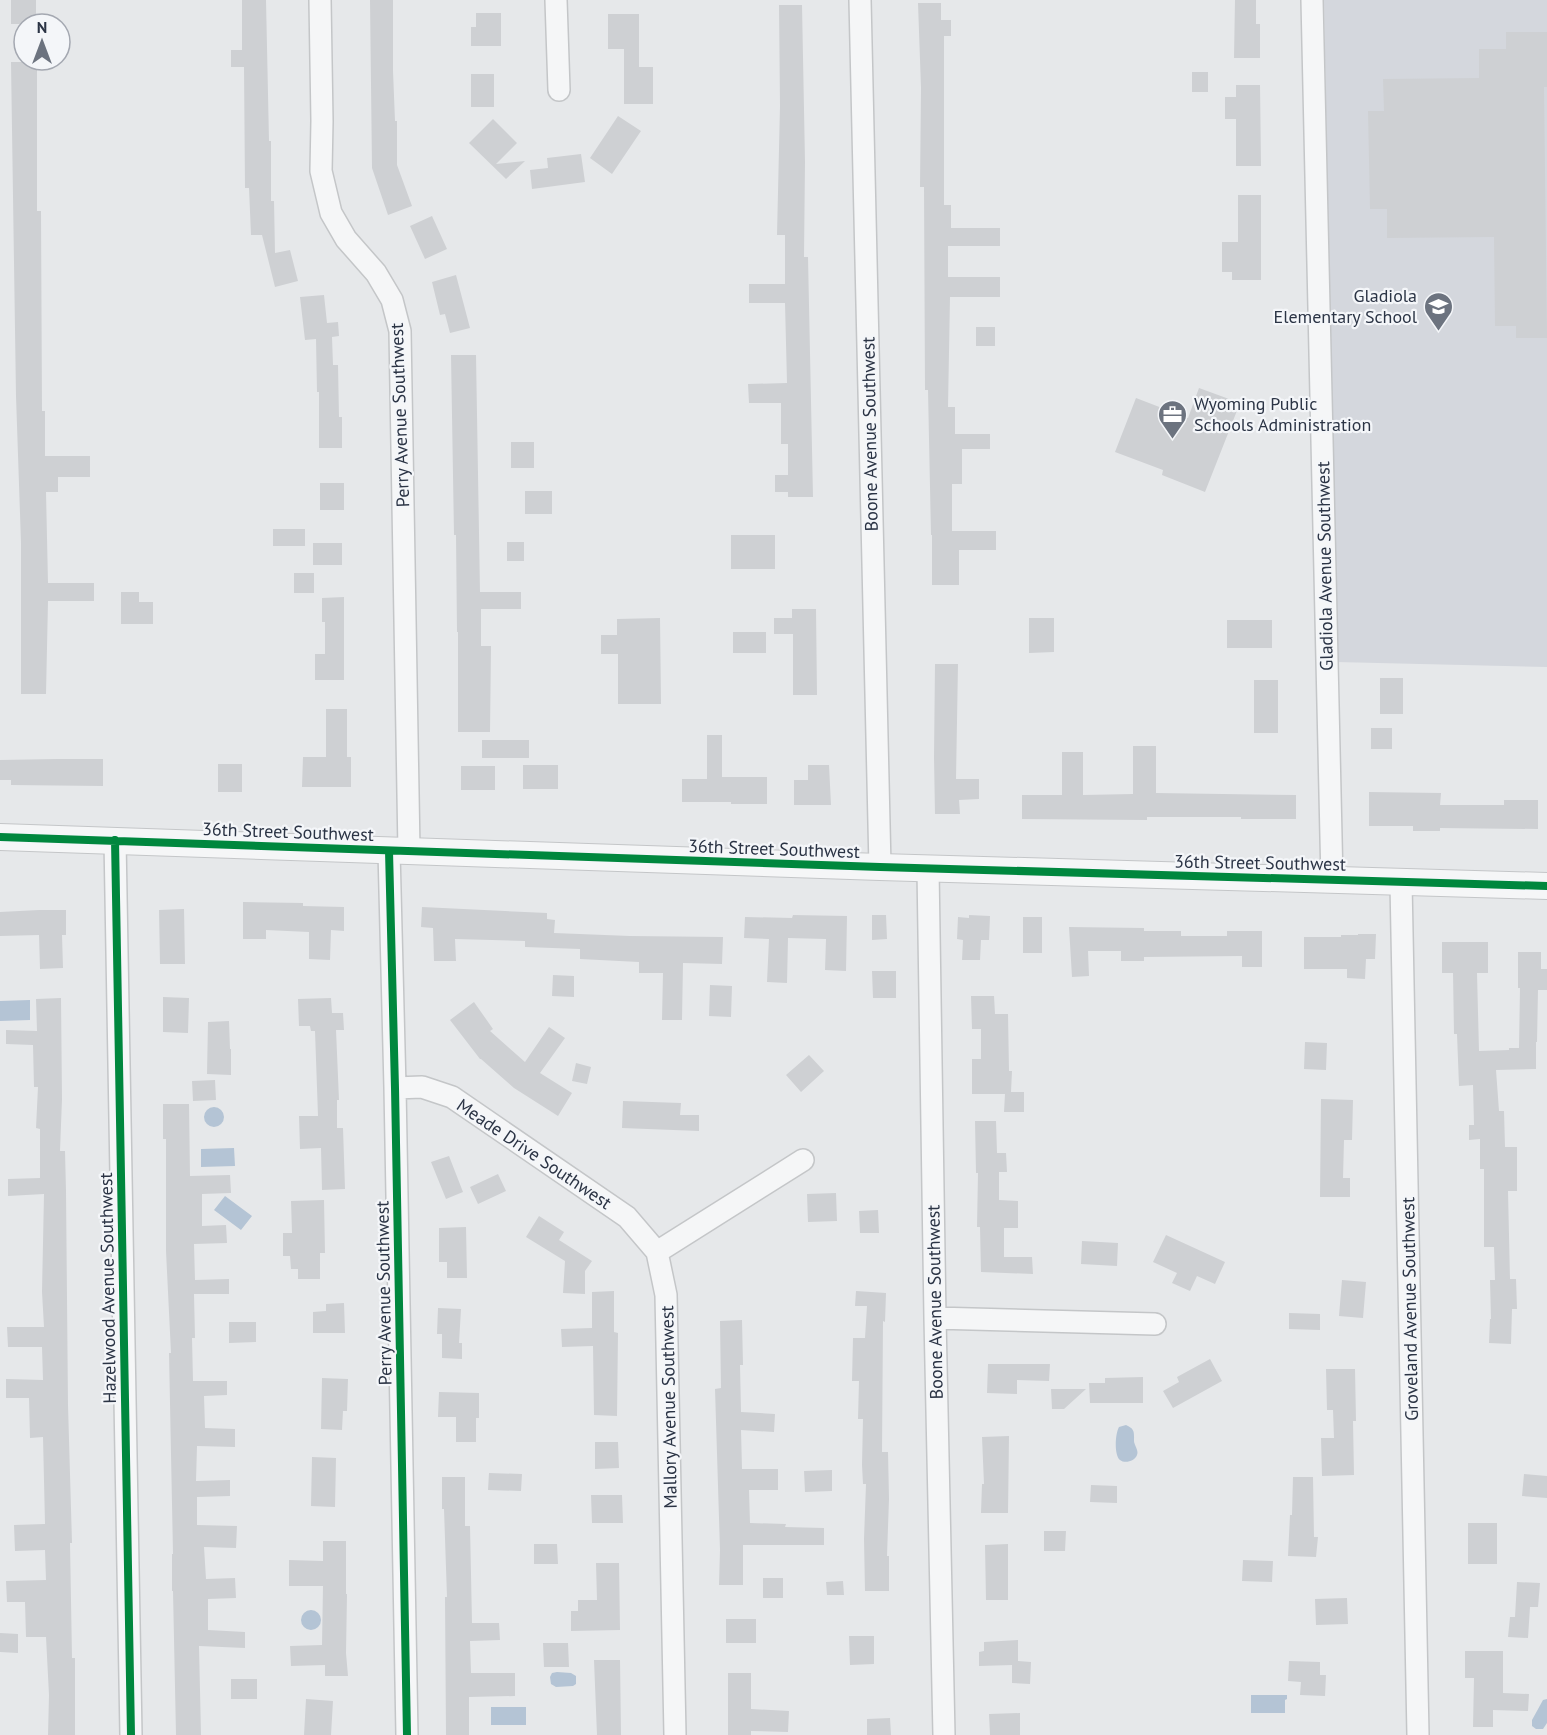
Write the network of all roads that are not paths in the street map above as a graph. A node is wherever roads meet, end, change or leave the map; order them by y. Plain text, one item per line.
1 (320, 0) edge
2 (556, 0) edge
3 (860, 0) edge
4 (1312, 0) edge
5 (559, 90) dead end
6 (0, 837) edge
7 (115, 840) junction
8 (399, 851) junction
9 (880, 867) junction
10 (928, 869) junction
11 (1332, 881) junction
12 (1401, 883) junction
13 (1547, 886) edge
14 (395, 1088) junction
15 (803, 1160) dead end
16 (657, 1252) junction
17 (935, 1318) junction
18 (1155, 1324) dead end
19 (131, 1735) edge
20 (407, 1735) edge
21 (675, 1735) edge
22 (944, 1735) edge
23 (1418, 1735) edge

1 - 8 street, Perry Avenue Southwest
2 - 5 street
3 - 9 street, Boone Avenue Southwest
4 - 11 street, Gladiola Avenue Southwest
6 - 7 street, 36th Street Southwest
7 - 8 street, 36th Street Southwest
7 - 19 street, Hazelwood Avenue Southwest
8 - 9 street, 36th Street Southwest
8 - 14 street, Perry Avenue Southwest
9 - 10 street, 36th Street Southwest
10 - 11 street, 36th Street Southwest
10 - 17 street, Boone Avenue Southwest
11 - 12 street, 36th Street Southwest
12 - 13 street, 36th Street Southwest
12 - 23 street, Groveland Avenue Southwest
14 - 16 street, Meade Drive Southwest
14 - 20 street, Perry Avenue Southwest
15 - 16 street
16 - 21 street, Mallory Avenue Southwest
17 - 18 street
17 - 22 street, Boone Avenue Southwest

